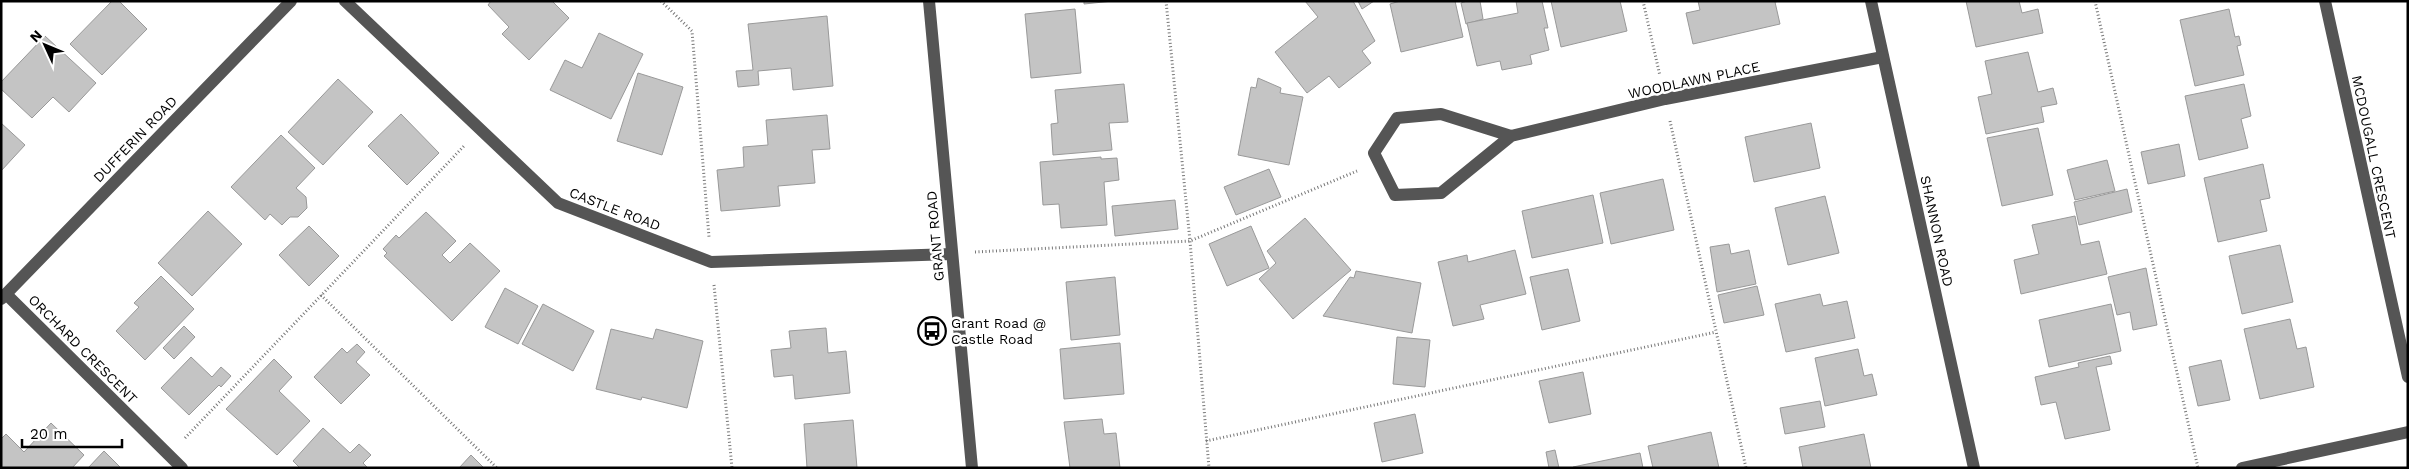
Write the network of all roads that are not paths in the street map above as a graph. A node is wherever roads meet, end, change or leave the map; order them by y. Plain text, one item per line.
1 (291, 1) edge
2 (345, 1) edge
3 (929, 1) edge
4 (1871, 1) edge
5 (2325, 1) edge
6 (1883, 58) junction
7 (1511, 136) junction
8 (952, 254) junction
9 (3, 296) edge
10 (2408, 377) edge
11 (2408, 432) edge
12 (182, 468) edge
13 (972, 468) edge
14 (1974, 468) edge
15 (2242, 468) edge

1 - 9 street, DUFFERIN ROAD
2 - 8 street, CASTLE ROAD
3 - 8 street, GRANT ROAD
4 - 6 street, SHANNON ROAD
5 - 10 street, MCDOUGALL CRESCENT
6 - 7 street, WOODLAWN PLACE
6 - 14 street, SHANNON ROAD
7 - 7 street, WOODLAWN PLACE
8 - 13 street, GRANT ROAD
9 - 12 street, ORCHARD CRESCENT
11 - 15 street

